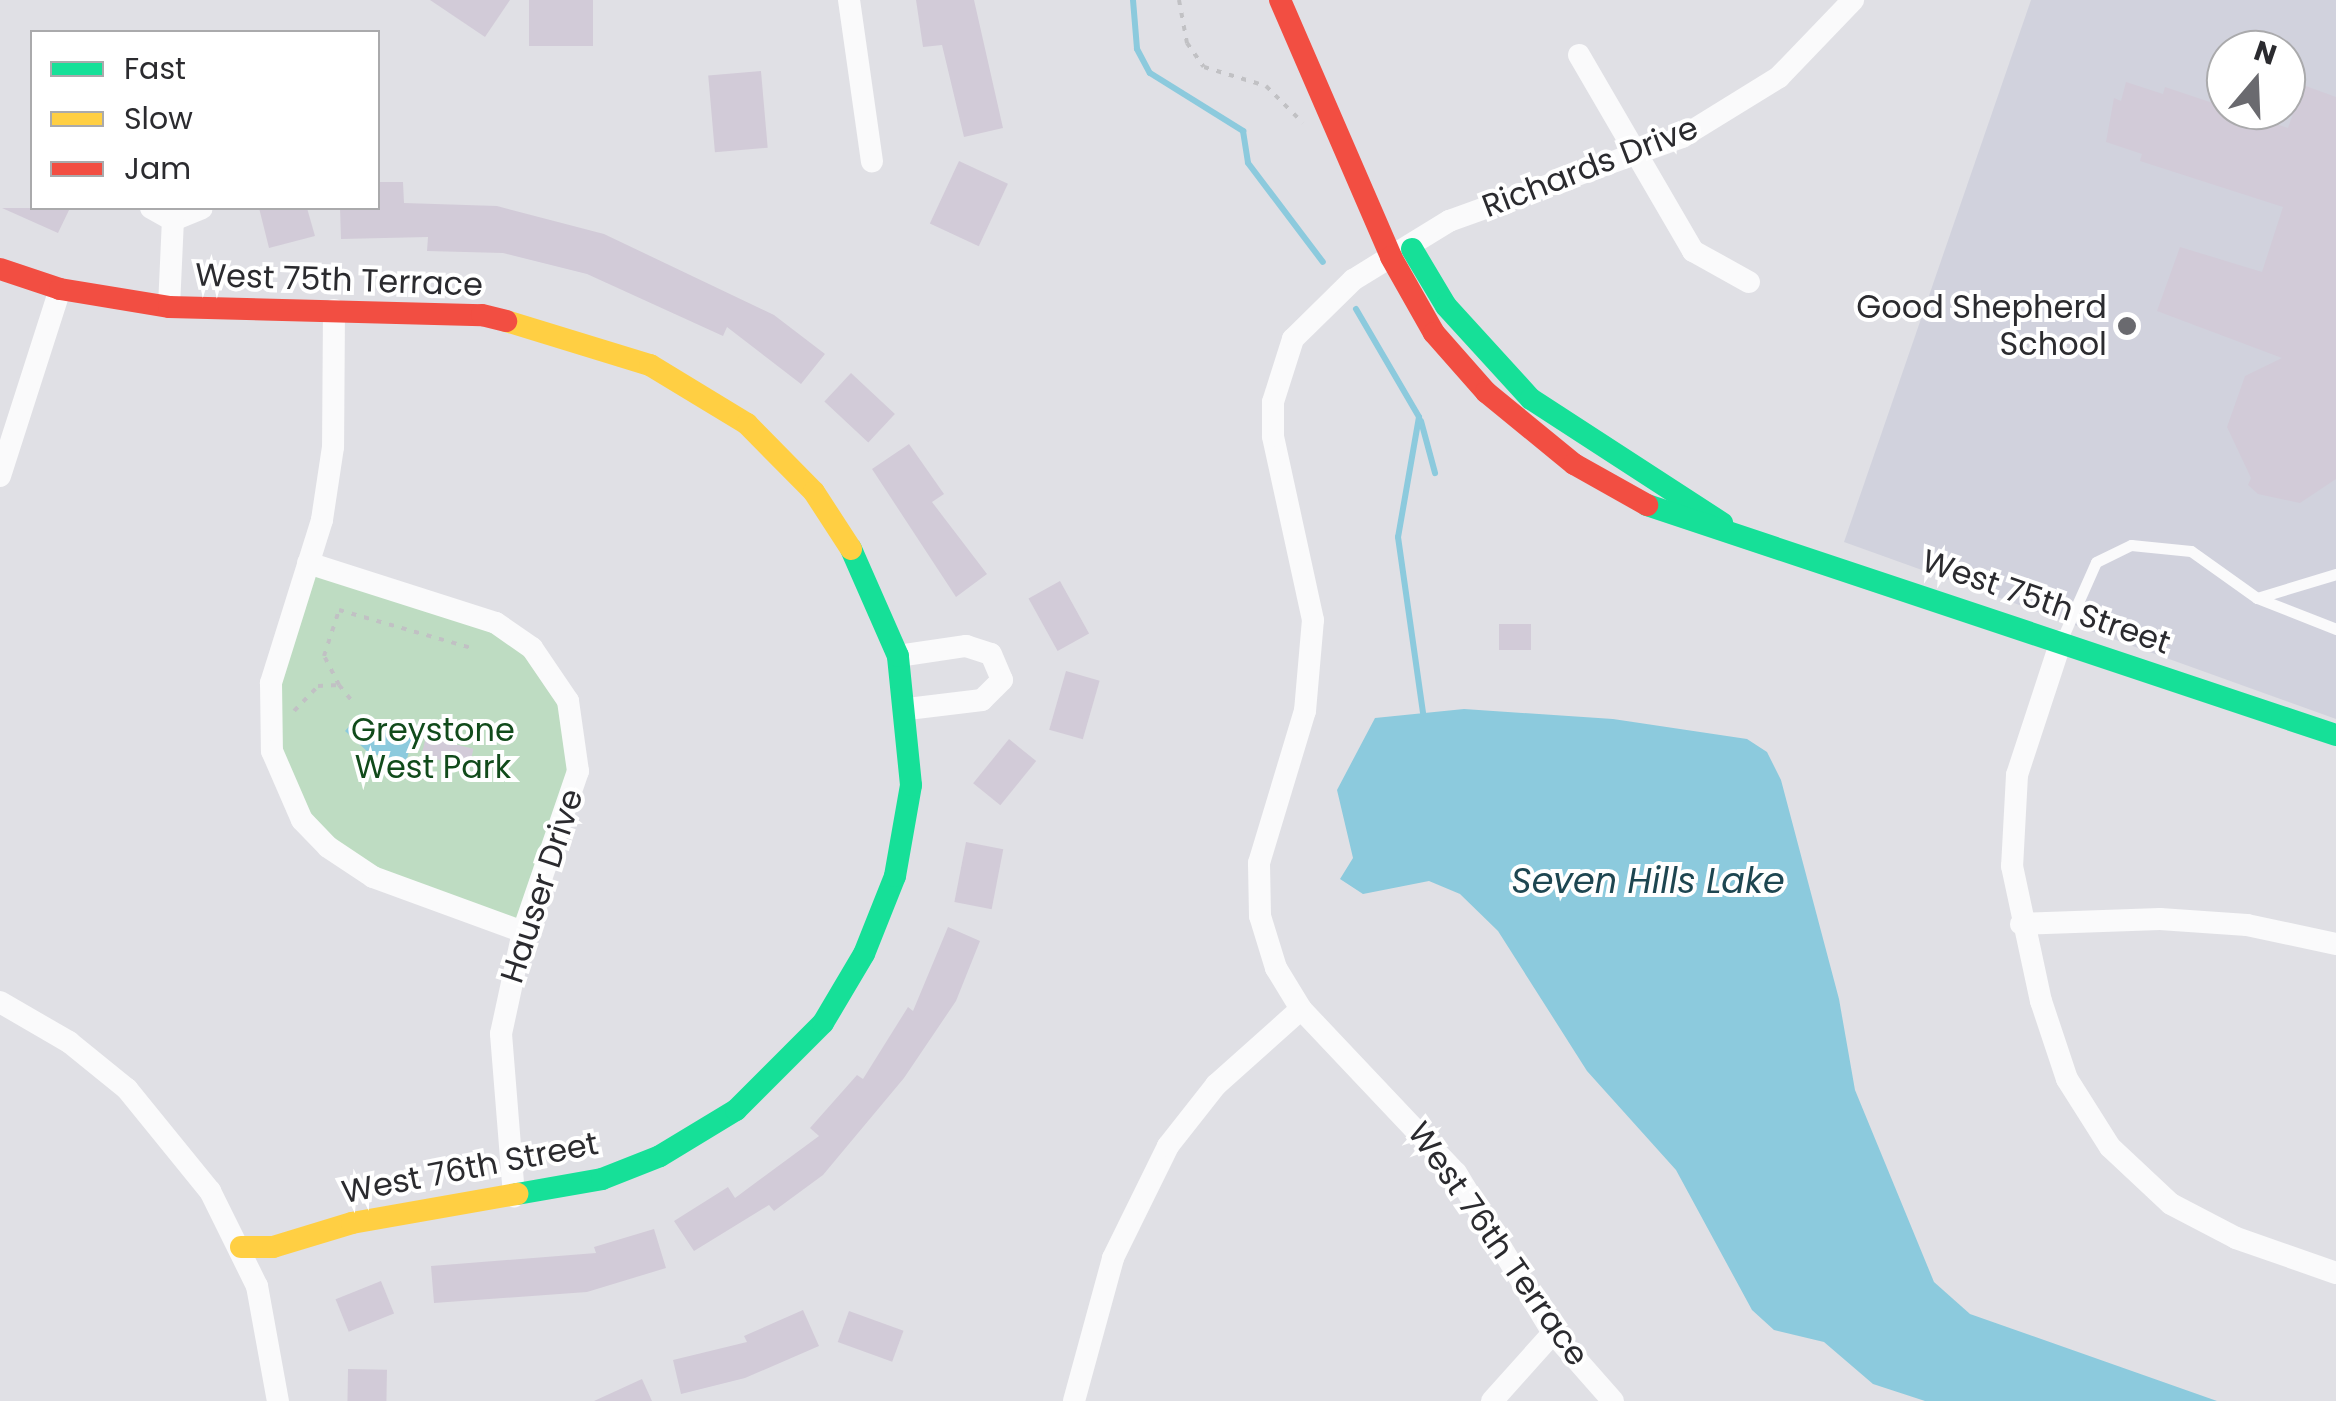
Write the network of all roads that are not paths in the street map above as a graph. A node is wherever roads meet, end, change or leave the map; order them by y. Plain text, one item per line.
1 (849, 0) edge
2 (1280, 0) edge
3 (1304, 0) edge
4 (1853, 0) edge
5 (1580, 55) dead end
6 (1635, 150) junction
7 (872, 161) dead end
8 (155, 210) edge
9 (197, 210) edge
10 (173, 220) junction
11 (1400, 251) junction
12 (0, 269) edge
13 (1749, 282) dead end
14 (60, 289) junction
15 (169, 307) junction
16 (334, 310) junction
17 (0, 476) edge
18 (308, 563) junction
19 (2336, 574) edge
20 (2257, 598) junction
21 (2336, 629) edge
22 (2061, 641) junction
23 (898, 656) junction
24 (908, 710) junction
25 (2336, 735) edge
26 (2022, 924) junction
27 (523, 932) junction
28 (2336, 944) edge
29 (0, 1002) edge
30 (1301, 1009) junction
31 (514, 1196) junction
32 (241, 1247) junction
33 (2336, 1273) edge
34 (1552, 1333) junction
35 (278, 1401) edge
36 (1074, 1401) edge
37 (1492, 1401) edge
38 (1613, 1401) edge

1 - 7 street
2 - 11 street
3 - 11 street
4 - 6 street, Richards Drive
5 - 6 street
6 - 11 street, Richards Drive
6 - 13 street
8 - 10 street, West 75th Terrace
9 - 10 street, West 75th Terrace
10 - 15 street, West 75th Terrace
11 - 22 street, West 75th Street
11 - 30 street, West 76th Terrace
12 - 14 street, West 75th Terrace
14 - 15 street, West 75th Terrace
14 - 17 street
15 - 16 street, West 75th Terrace
16 - 18 street
16 - 23 street, West 75th Terrace
18 - 27 street
18 - 27 street, Hauser Drive
19 - 20 lane
20 - 21 lane
20 - 22 lane
22 - 25 street, West 75th Street
22 - 26 street
23 - 24 street, West 75th Terrace
23 - 24 street
24 - 31 street, West 76th Street
26 - 28 street
26 - 33 street
27 - 31 street, Hauser Drive
29 - 32 street
30 - 34 street, West 76th Terrace
30 - 36 street
31 - 32 street, West 76th Street
32 - 35 street
34 - 37 street
34 - 38 street, West 76th Terrace

